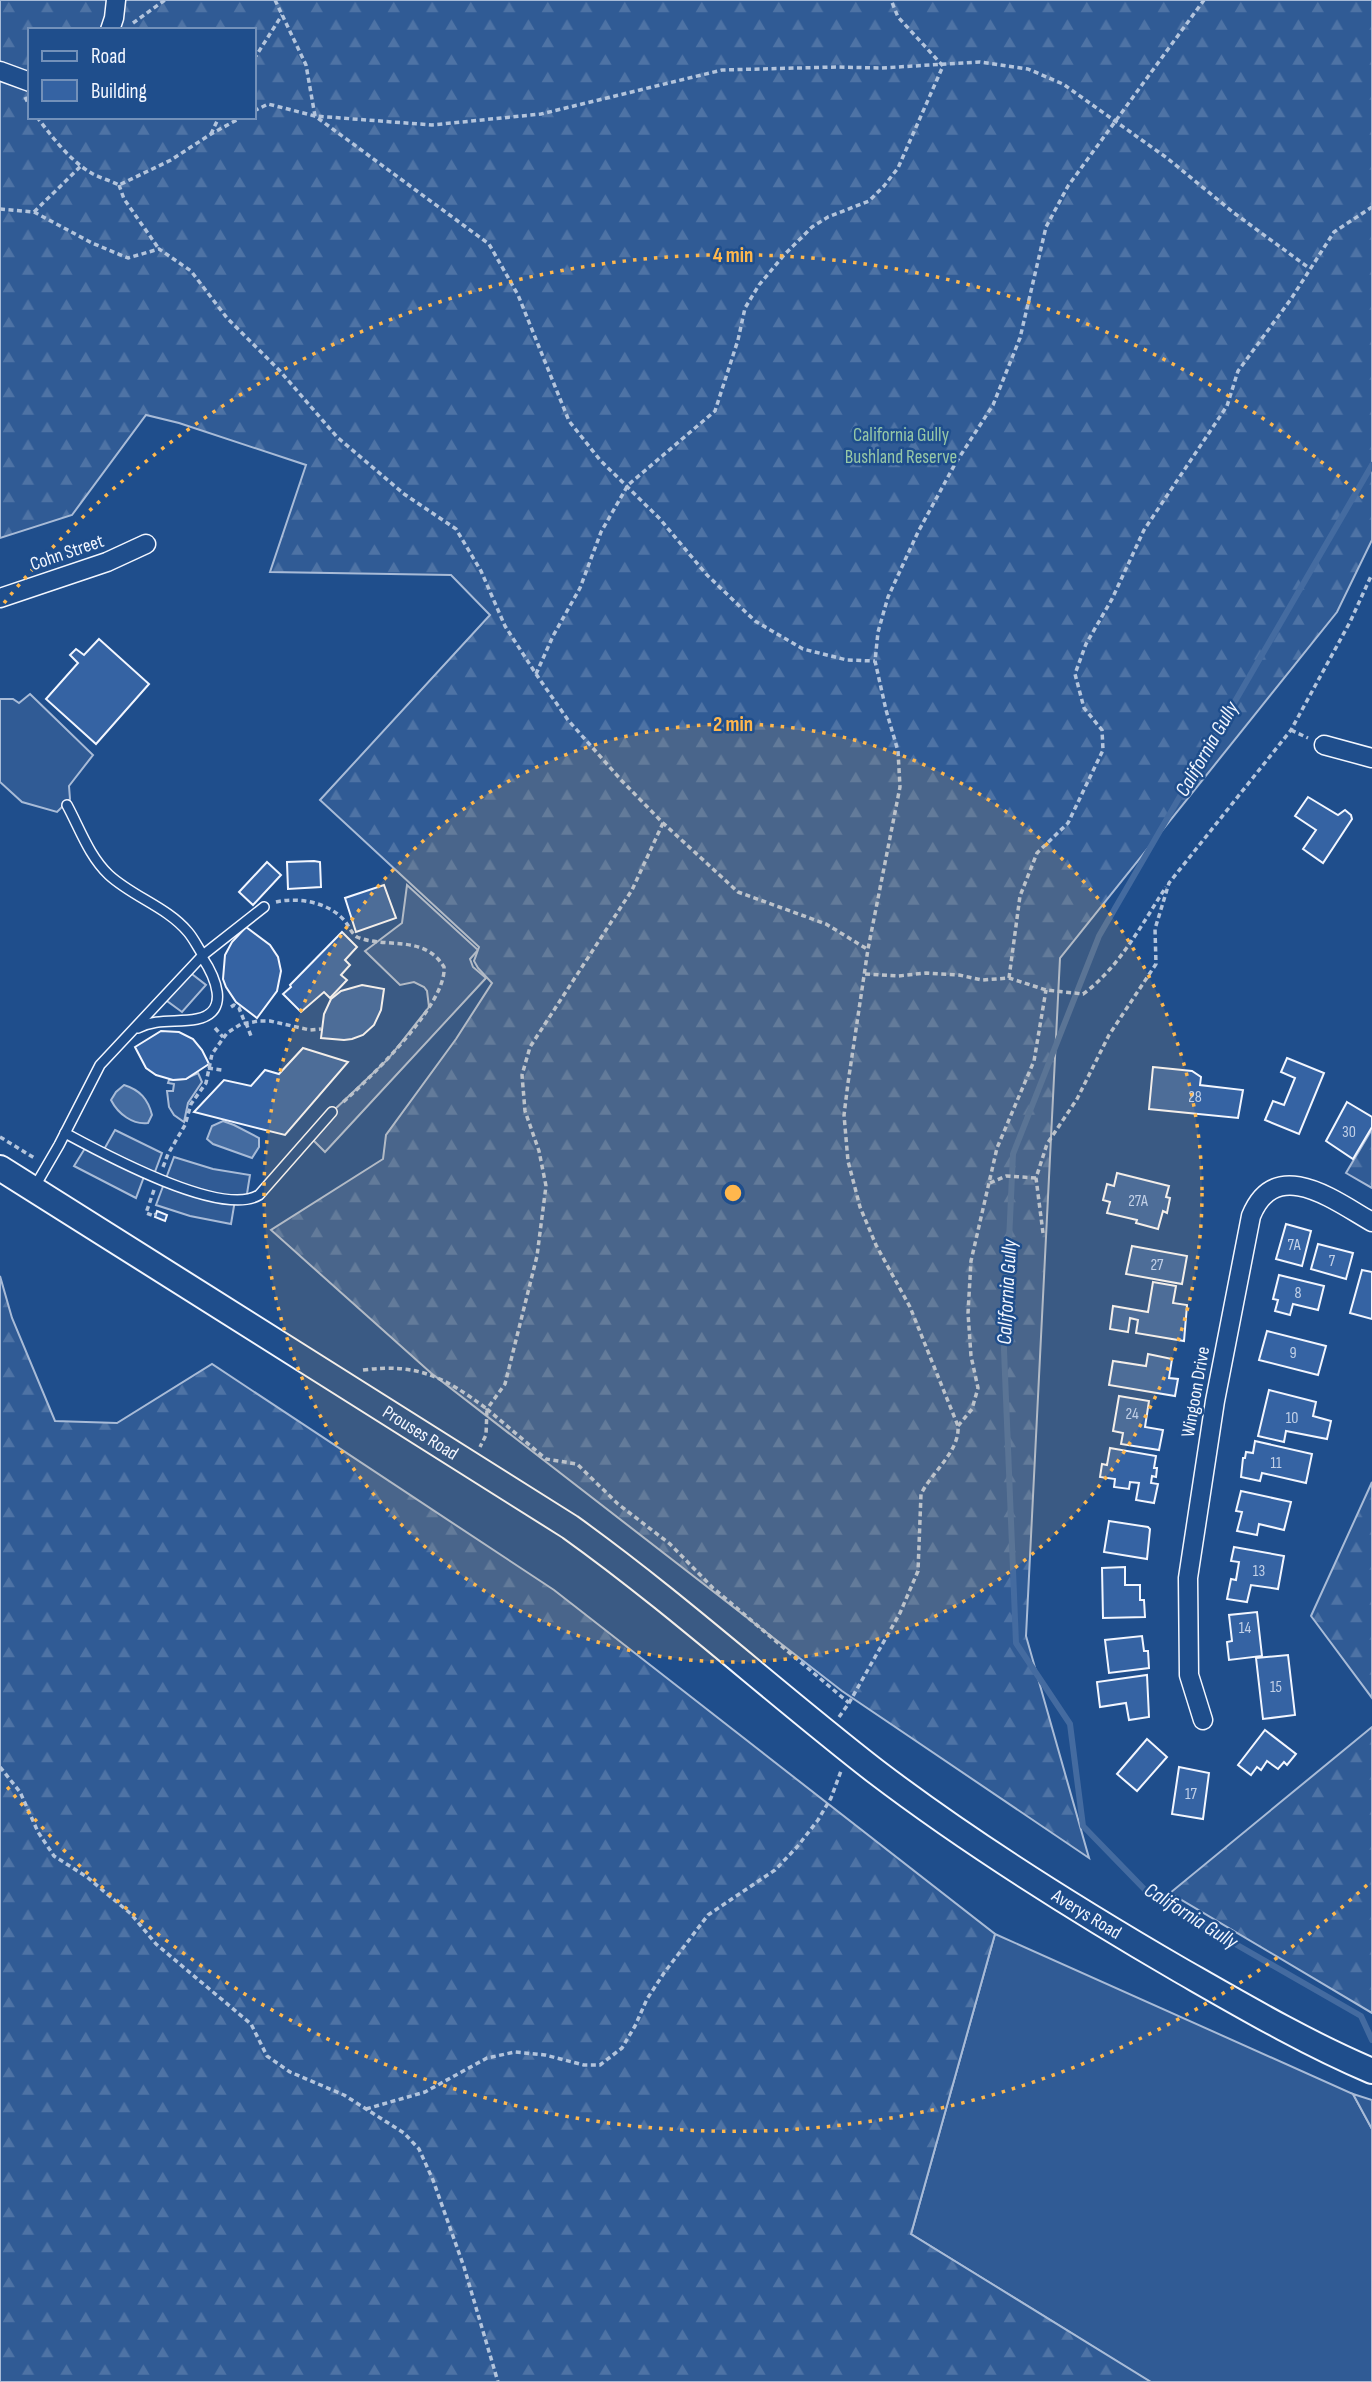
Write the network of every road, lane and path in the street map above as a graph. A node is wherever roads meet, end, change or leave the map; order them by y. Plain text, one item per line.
1 (116, 0) edge
2 (165, 0) edge
3 (275, 0) edge
4 (891, 0) edge
5 (1204, 0) edge
6 (282, 15) junction
7 (129, 26) dead end
8 (111, 28) edge
9 (256, 56) edge
10 (943, 66) junction
11 (0, 71) edge
12 (28, 81) edge
13 (256, 110) edge
14 (315, 116) junction
15 (39, 119) edge
16 (218, 119) edge
17 (239, 119) edge
18 (1115, 122) junction
19 (211, 134) junction
20 (82, 165) junction
21 (120, 184) junction
22 (1372, 207) edge
23 (0, 209) edge
24 (34, 212) junction
25 (159, 249) junction
26 (1309, 268) junction
27 (628, 485) junction
28 (146, 544) dead end
29 (1372, 574) edge
30 (0, 598) edge
31 (875, 661) junction
32 (536, 674) junction
33 (1324, 745) dead end
34 (1372, 758) edge
35 (67, 806) dead end
36 (663, 823) junction
37 (1169, 883) junction
38 (264, 907) joint
39 (868, 949) junction
40 (202, 956) junction
41 (864, 974) junction
42 (1009, 978) junction
43 (1046, 990) junction
44 (228, 1013) dead end
45 (246, 1023) junction
46 (220, 1024) dead end
47 (215, 1028) junction
48 (321, 1029) dead end
49 (209, 1031) dead end
50 (131, 1032) junction
51 (251, 1036) dead end
52 (223, 1037) junction
53 (208, 1068) junction
54 (222, 1070) dead end
55 (332, 1112) joint
56 (65, 1133) junction
57 (0, 1137) edge
58 (47, 1166) junction
59 (0, 1168) edge
60 (1036, 1178) junction
61 (158, 1179) junction
62 (990, 1183) junction
63 (33, 1189) junction
64 (156, 1214) dead end
65 (1372, 1223) edge
66 (1043, 1233) dead end
67 (348, 1386) junction
68 (487, 1409) junction
69 (958, 1426) junction
70 (472, 1464) junction
71 (849, 1703) junction
72 (1203, 1720) dead end
73 (823, 1729) junction
74 (848, 1749) junction
75 (0, 1767) edge
76 (1372, 2071) edge
77 (366, 2109) junction
78 (498, 2382) edge

1 - 8 street
2 - 7 path
3 - 6 path
4 - 10 path
5 - 18 path
6 - 9 path
6 - 14 path
10 - 14 path
10 - 18 path
10 - 27 path
11 - 12 street
13 - 14 path
14 - 27 path
15 - 20 path
16 - 19 path
17 - 19 path
18 - 26 path
18 - 31 path
19 - 21 path
20 - 21 path
20 - 24 path
21 - 25 path
22 - 26 path
23 - 24 path
24 - 25 path
25 - 32 path
26 - 42 path
27 - 31 path
27 - 32 path
28 - 30 street, Cohn Street
29 - 37 path
31 - 39 path
32 - 36 path
33 - 34 street
35 - 40 lane
36 - 39 path
36 - 68 path
37 - 43 path
37 - 60 path
38 - 40 lane
38 - 55 path
39 - 41 path
40 - 50 lane
40 - 50 lane
41 - 42 path
41 - 69 path
42 - 43 path
43 - 62 path
44 - 45 path
45 - 48 path
45 - 51 path
45 - 52 path
46 - 47 path
47 - 49 path
47 - 52 path
50 - 56 lane
52 - 53 path
53 - 54 path
53 - 61 path
55 - 61 lane
56 - 58 lane
56 - 61 lane
57 - 58 path
58 - 63 lane
59 - 63 street, Prouses Road
60 - 62 path
60 - 66 path
61 - 64 path
62 - 69 path
63 - 67 street, Prouses Road
65 - 72 street, Wingoon Drive
67 - 68 path
67 - 70 street, Prouses Road
68 - 70 path
68 - 71 path
69 - 71 path
70 - 73 street, Prouses Road
71 - 73 path
73 - 74 street, Averys Road
74 - 76 street, Averys Road
74 - 77 path
75 - 77 path
77 - 78 path

